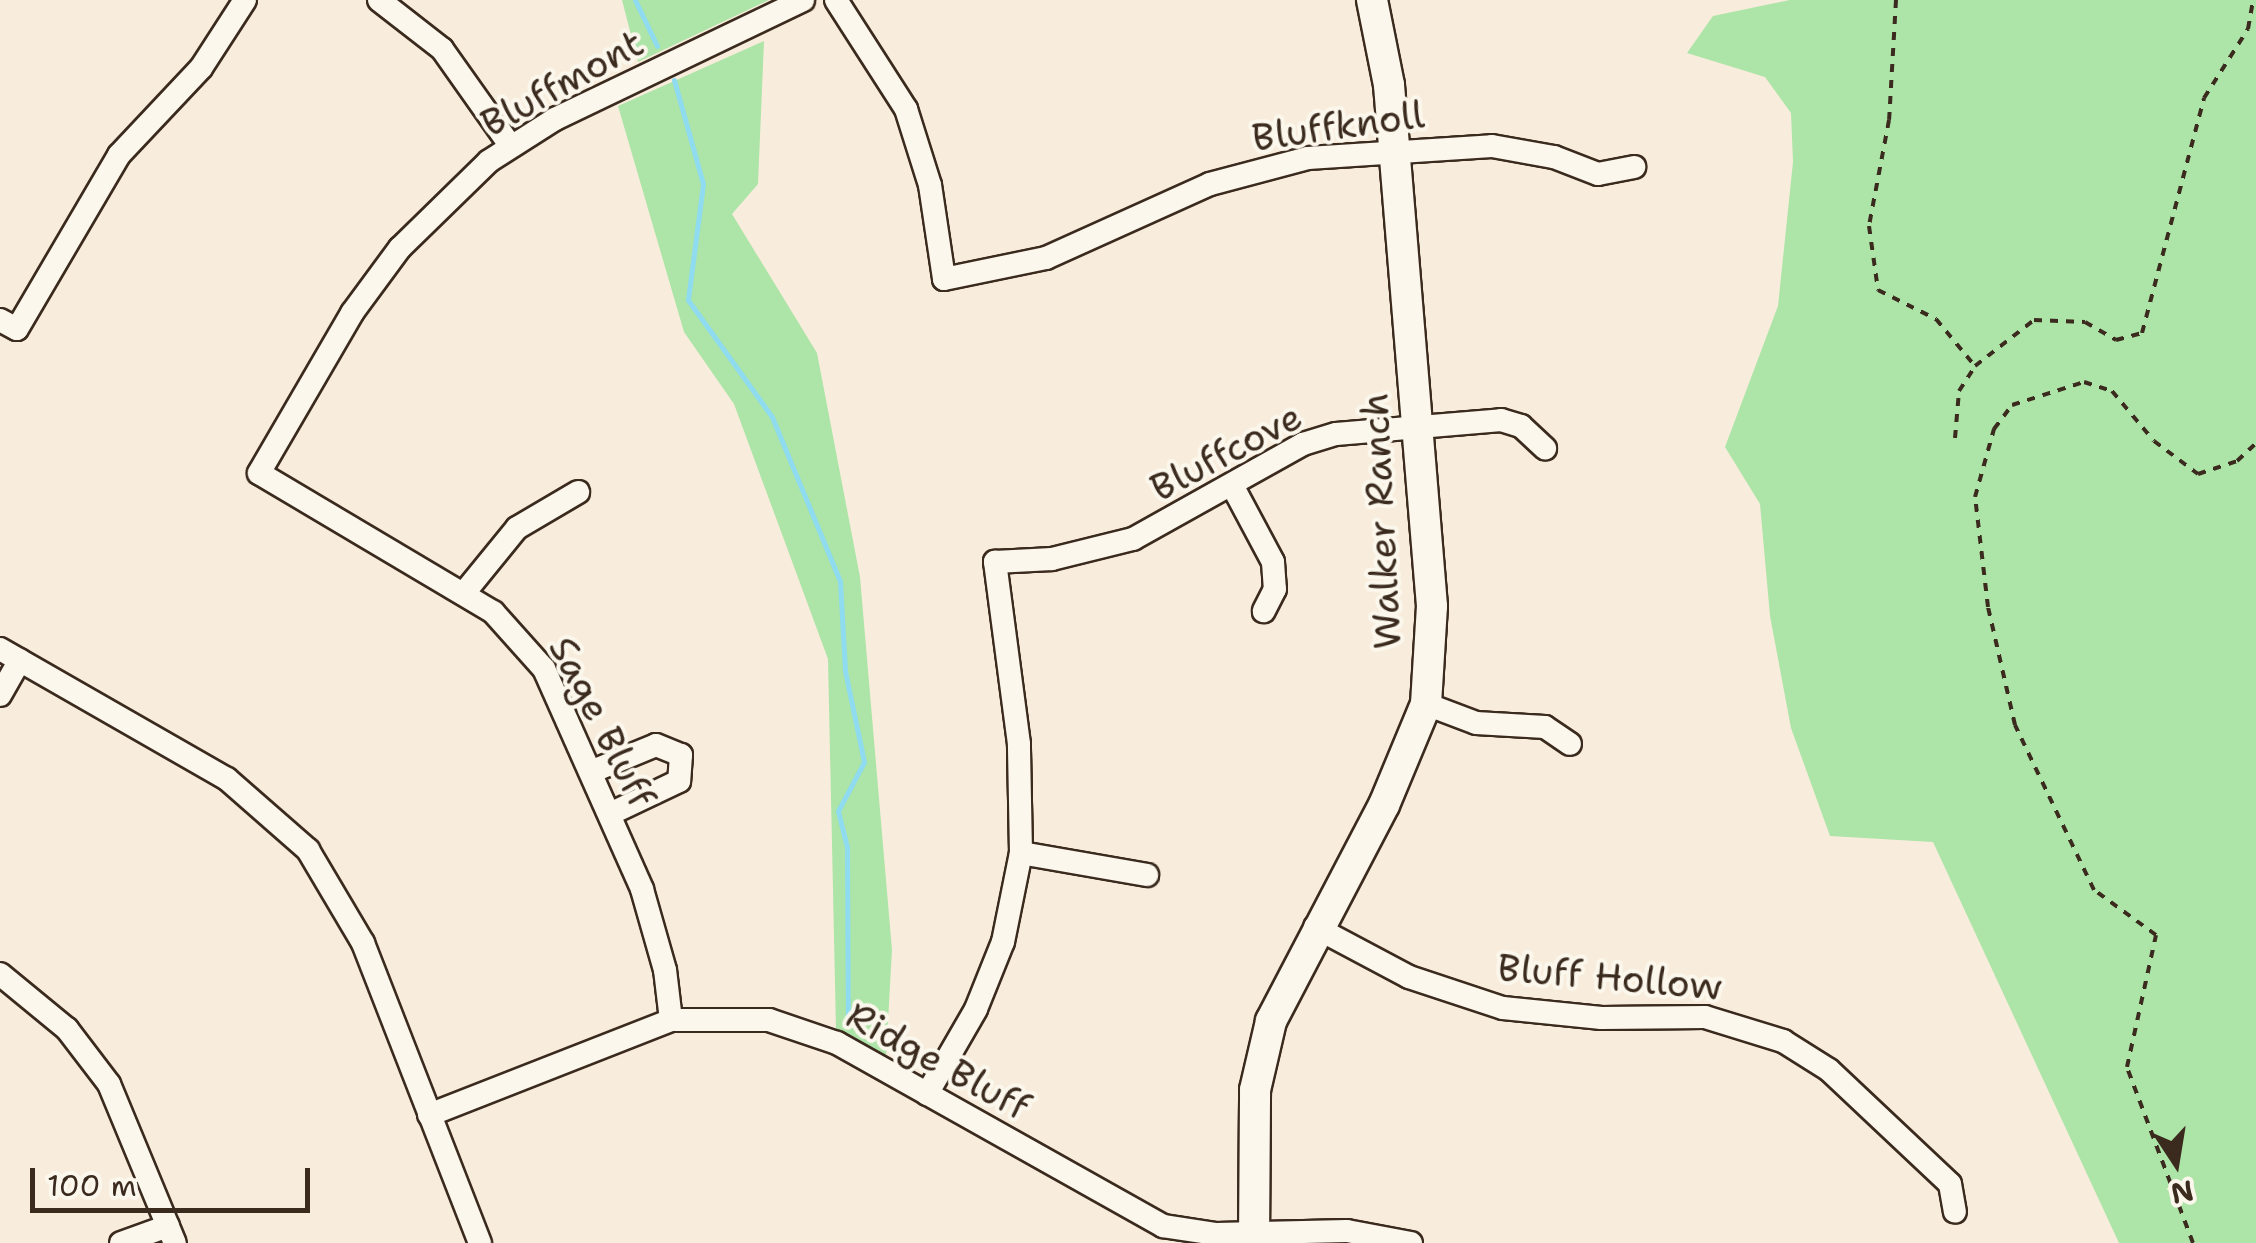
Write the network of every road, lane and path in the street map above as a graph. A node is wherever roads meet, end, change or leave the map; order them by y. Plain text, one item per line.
1 (245, 0) edge
2 (380, 0) edge
3 (803, 0) edge
4 (836, 0) edge
5 (1372, 0) edge
6 (1896, 0) edge
7 (2253, 0) edge
8 (510, 145) junction
9 (1396, 150) junction
10 (1634, 167) dead end
11 (8, 325) edge
12 (1975, 366) junction
13 (1418, 426) junction
14 (1956, 438) dead end
15 (2256, 443) edge
16 (1544, 448) dead end
17 (259, 473) joint
18 (1234, 486) junction
19 (578, 492) dead end
20 (464, 593) junction
21 (1264, 611) dead end
22 (10, 654) edge
23 (0, 695) edge
24 (1426, 704) junction
25 (1570, 744) dead end
26 (593, 771) junction
27 (612, 813) junction
28 (1022, 853) junction
29 (1147, 875) dead end
30 (1315, 926) junction
31 (0, 974) edge
32 (670, 1020) junction
33 (927, 1094) junction
34 (429, 1115) junction
35 (1955, 1212) dead end
36 (171, 1235) edge
37 (1253, 1237) edge
38 (121, 1243) edge
39 (480, 1243) edge
40 (1411, 1243) edge
41 (2193, 1243) edge

1 - 11 street
2 - 8 street
3 - 8 street, Bluffmont
4 - 9 street, Bluffknoll
5 - 9 street, Walker Ranch
6 - 12 path
7 - 12 path
8 - 17 street, Bluffmont
9 - 10 street, Bluffknoll
9 - 13 street, Walker Ranch
12 - 14 path
13 - 16 street, Bluffcove
13 - 18 street, Bluffcove
13 - 24 street, Walker Ranch
15 - 41 path
17 - 20 street, Sage Bluff
18 - 21 street
18 - 28 street, Bluffcove
19 - 20 street
20 - 26 street, Sage Bluff
22 - 23 street
22 - 34 street
24 - 25 street
24 - 30 street, Walker Ranch
26 - 27 street, Sage Bluff
26 - 27 street
27 - 32 street, Sage Bluff
28 - 29 street
28 - 33 street
30 - 35 street, Bluff Hollow
30 - 37 street, Walker Ranch
31 - 36 street
32 - 33 street, Ridge Bluff
32 - 34 street, Ridge Bluff
33 - 37 street, Ridge Bluff
34 - 39 street
36 - 38 street
37 - 40 street, Ridge Bluff

